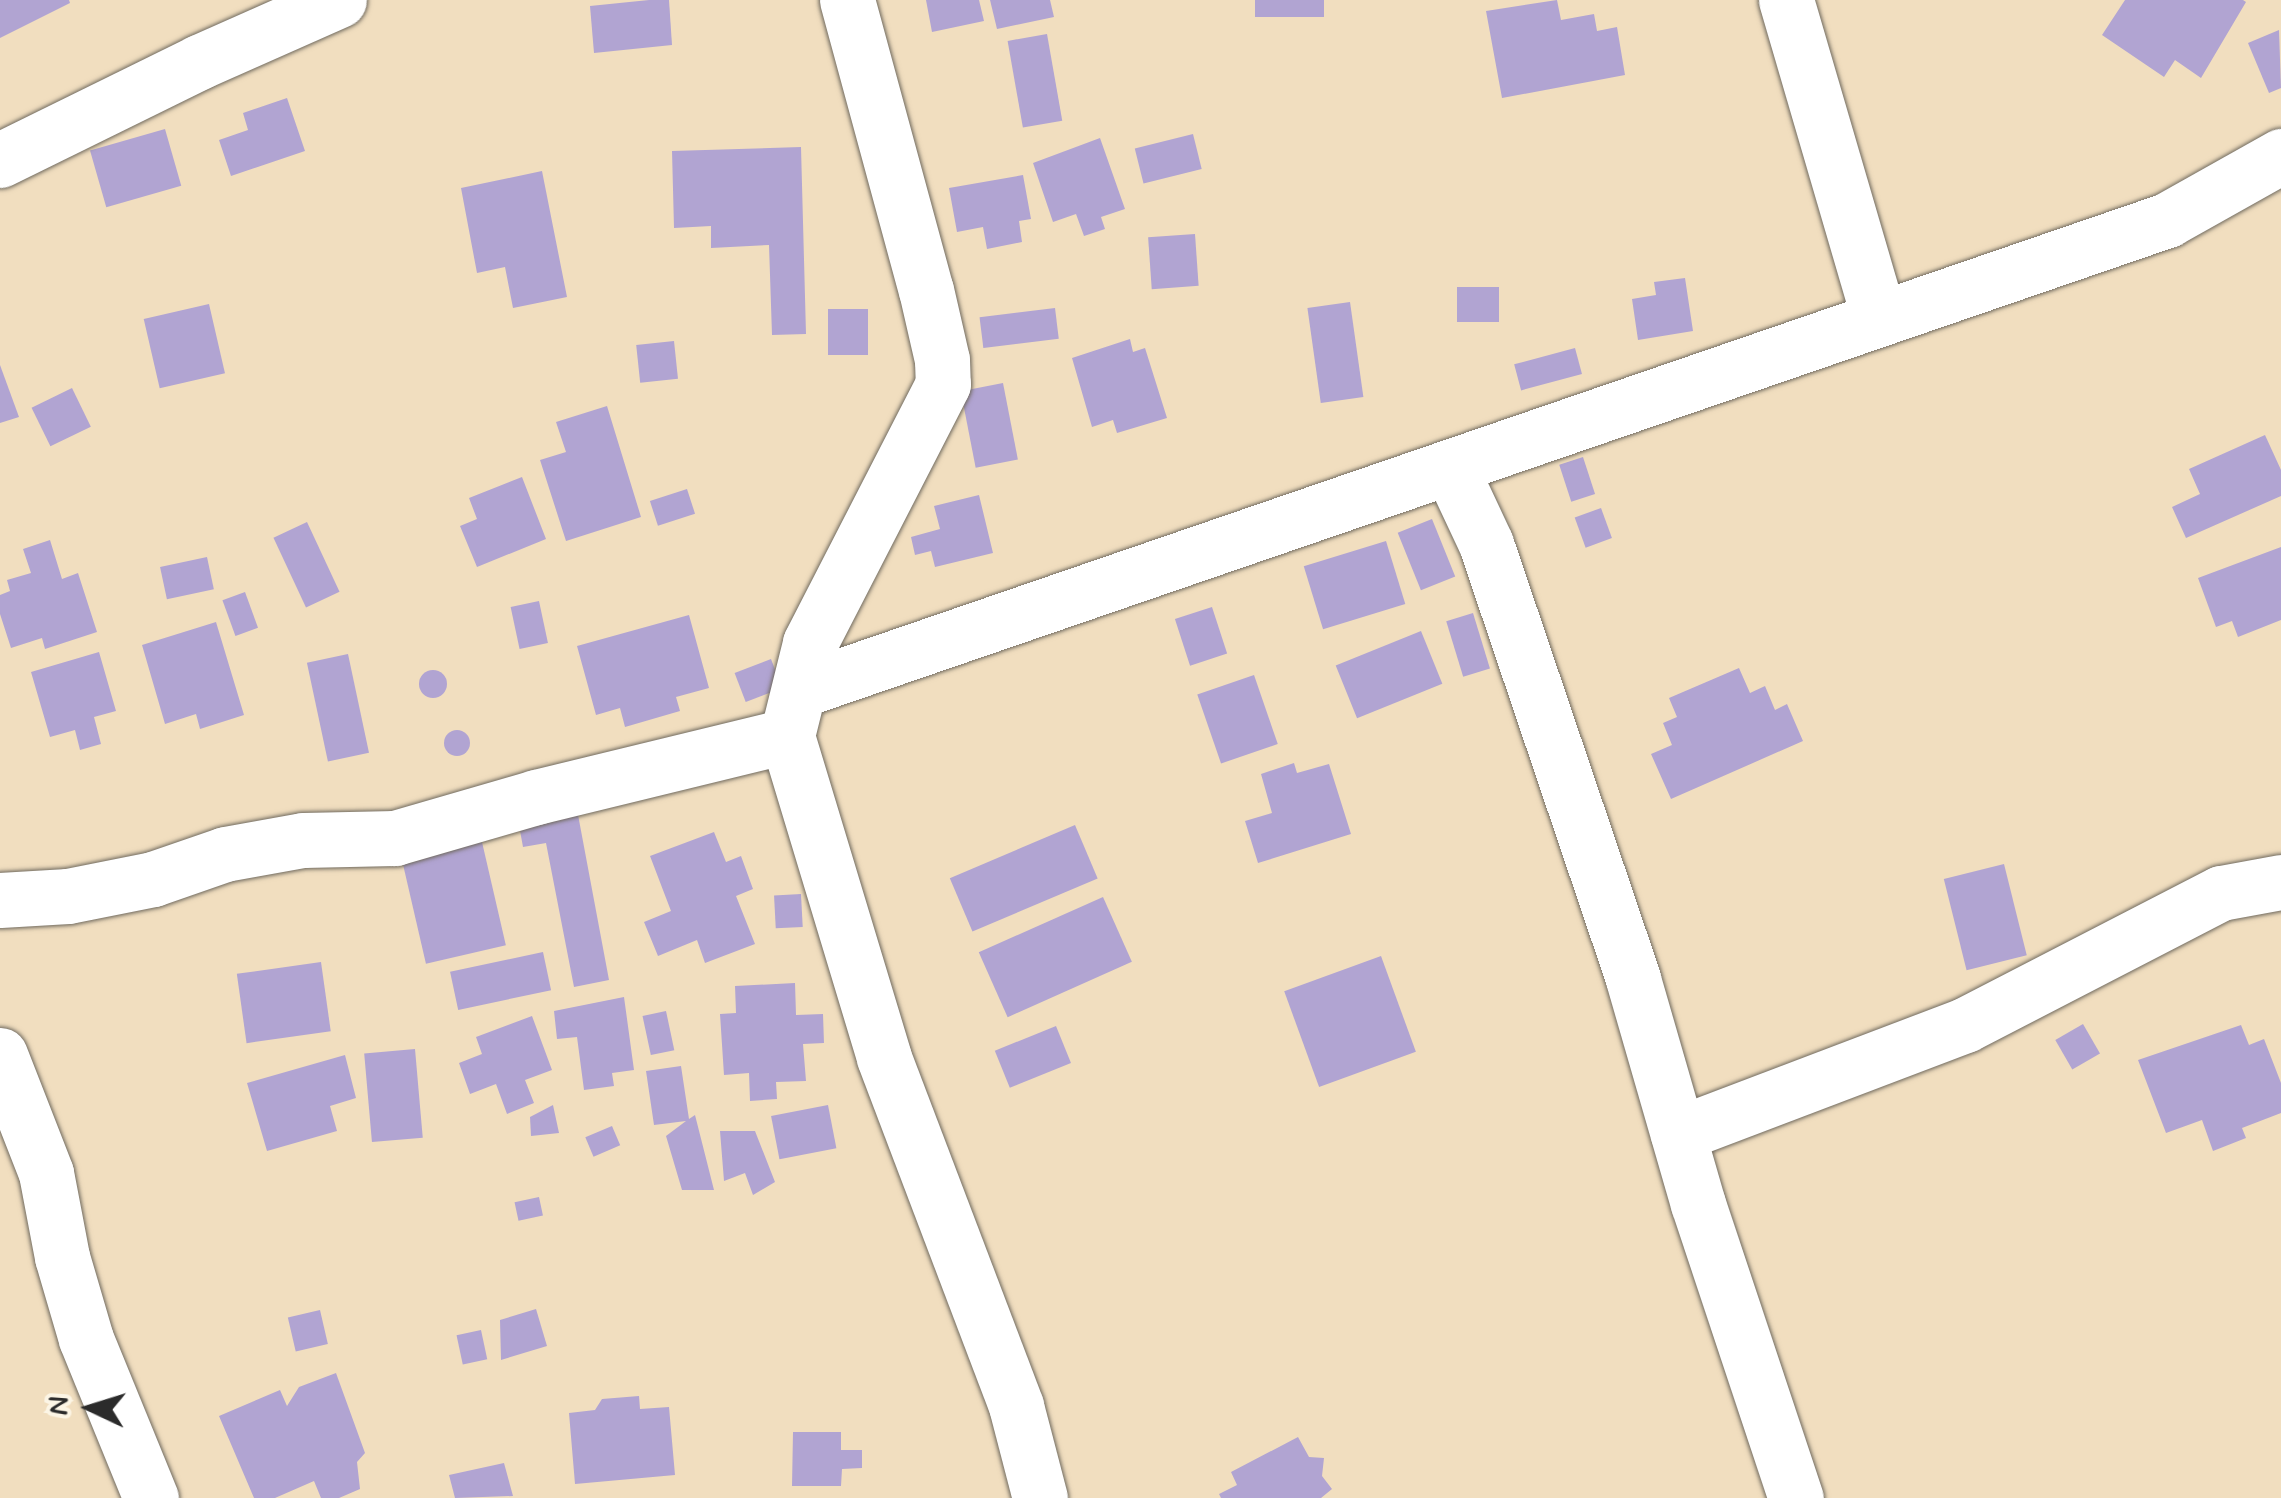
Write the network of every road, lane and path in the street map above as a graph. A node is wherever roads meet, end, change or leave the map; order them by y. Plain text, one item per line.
1 (339, 0) edge
2 (847, 0) edge
3 (1786, 0) edge
4 (2281, 156) edge
5 (0, 160) edge
6 (1879, 318) junction
7 (1450, 466) junction
8 (794, 713) junction
9 (2281, 882) edge
10 (0, 900) edge
11 (0, 1056) edge
12 (1678, 1134) junction
13 (151, 1498) edge
14 (1040, 1498) edge
15 (1796, 1498) edge

1 - 5 street
2 - 8 street
3 - 6 street
4 - 6 street
6 - 7 street
7 - 8 street
7 - 12 street
8 - 10 street
8 - 14 street
9 - 12 street
11 - 13 street
12 - 15 street

